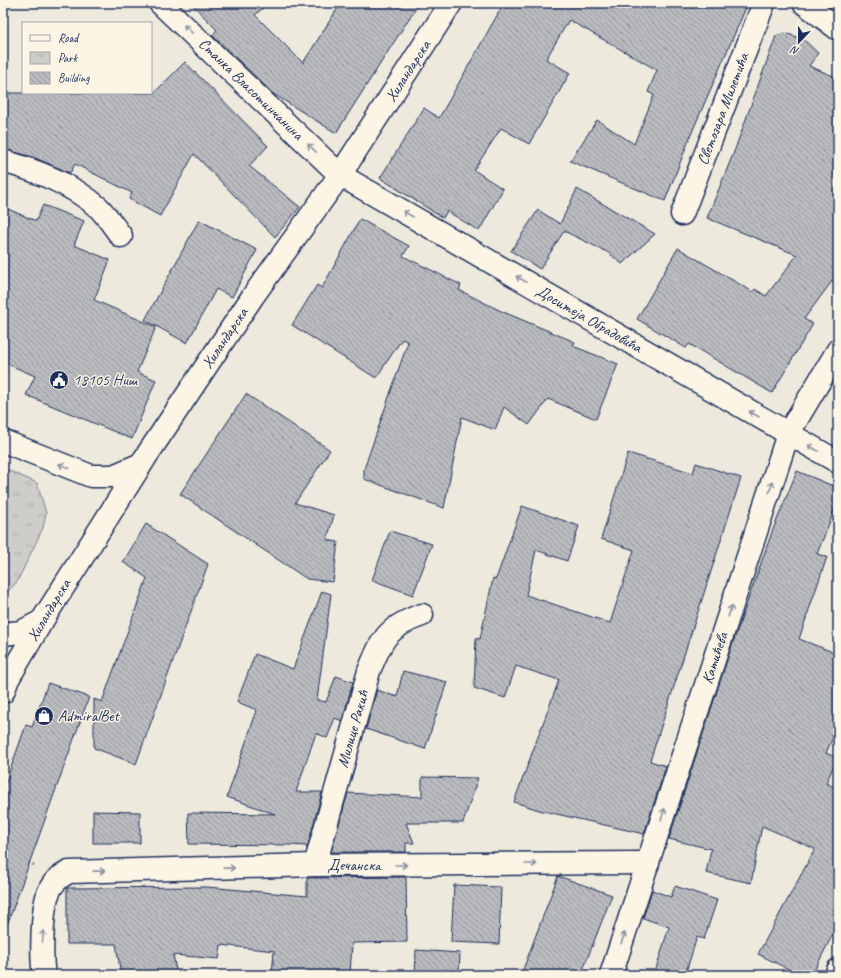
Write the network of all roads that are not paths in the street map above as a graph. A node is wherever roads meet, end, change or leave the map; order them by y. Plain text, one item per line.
1 (160, 3) edge
2 (451, 3) edge
3 (764, 3) edge
4 (804, 3) edge
5 (838, 29) edge
6 (3, 161) edge
7 (340, 175) junction
8 (682, 214) dead end
9 (122, 236) dead end
10 (838, 350) edge
11 (788, 434) junction
12 (3, 441) edge
13 (838, 462) edge
14 (141, 464) junction
15 (91, 476) junction
16 (109, 512) junction
17 (422, 615) dead end
18 (42, 621) junction
19 (9, 636) edge
20 (6, 686) edge
21 (648, 863) junction
22 (315, 865) junction
23 (838, 970) edge
24 (44, 975) edge
25 (611, 975) edge
26 (836, 975) edge

7 -> 1 street, Станка Власотинчанина
2 - 7 street, Хиландарска
3 - 8 street, Светозара Милетића
4 - 5 street
6 - 9 street
11 -> 7 street, Доситеја Обрадовића
7 - 14 street, Хиландарска
10 - 11 street, Катићева
13 -> 11 street, Доситеја Обрадовића
21 -> 11 street, Катићева
15 -> 12 street
14 - 15 street
14 - 16 street, Хиландарска
15 - 16 street
16 - 18 street, Хиландарска
17 - 22 street, Милице Ракић
18 - 19 street
18 - 20 street, Хиландарска
19 - 20 street
22 -> 21 street, Дечанска
25 -> 21 street, Катићева
24 -> 22 street, Дечанска
23 - 26 street

